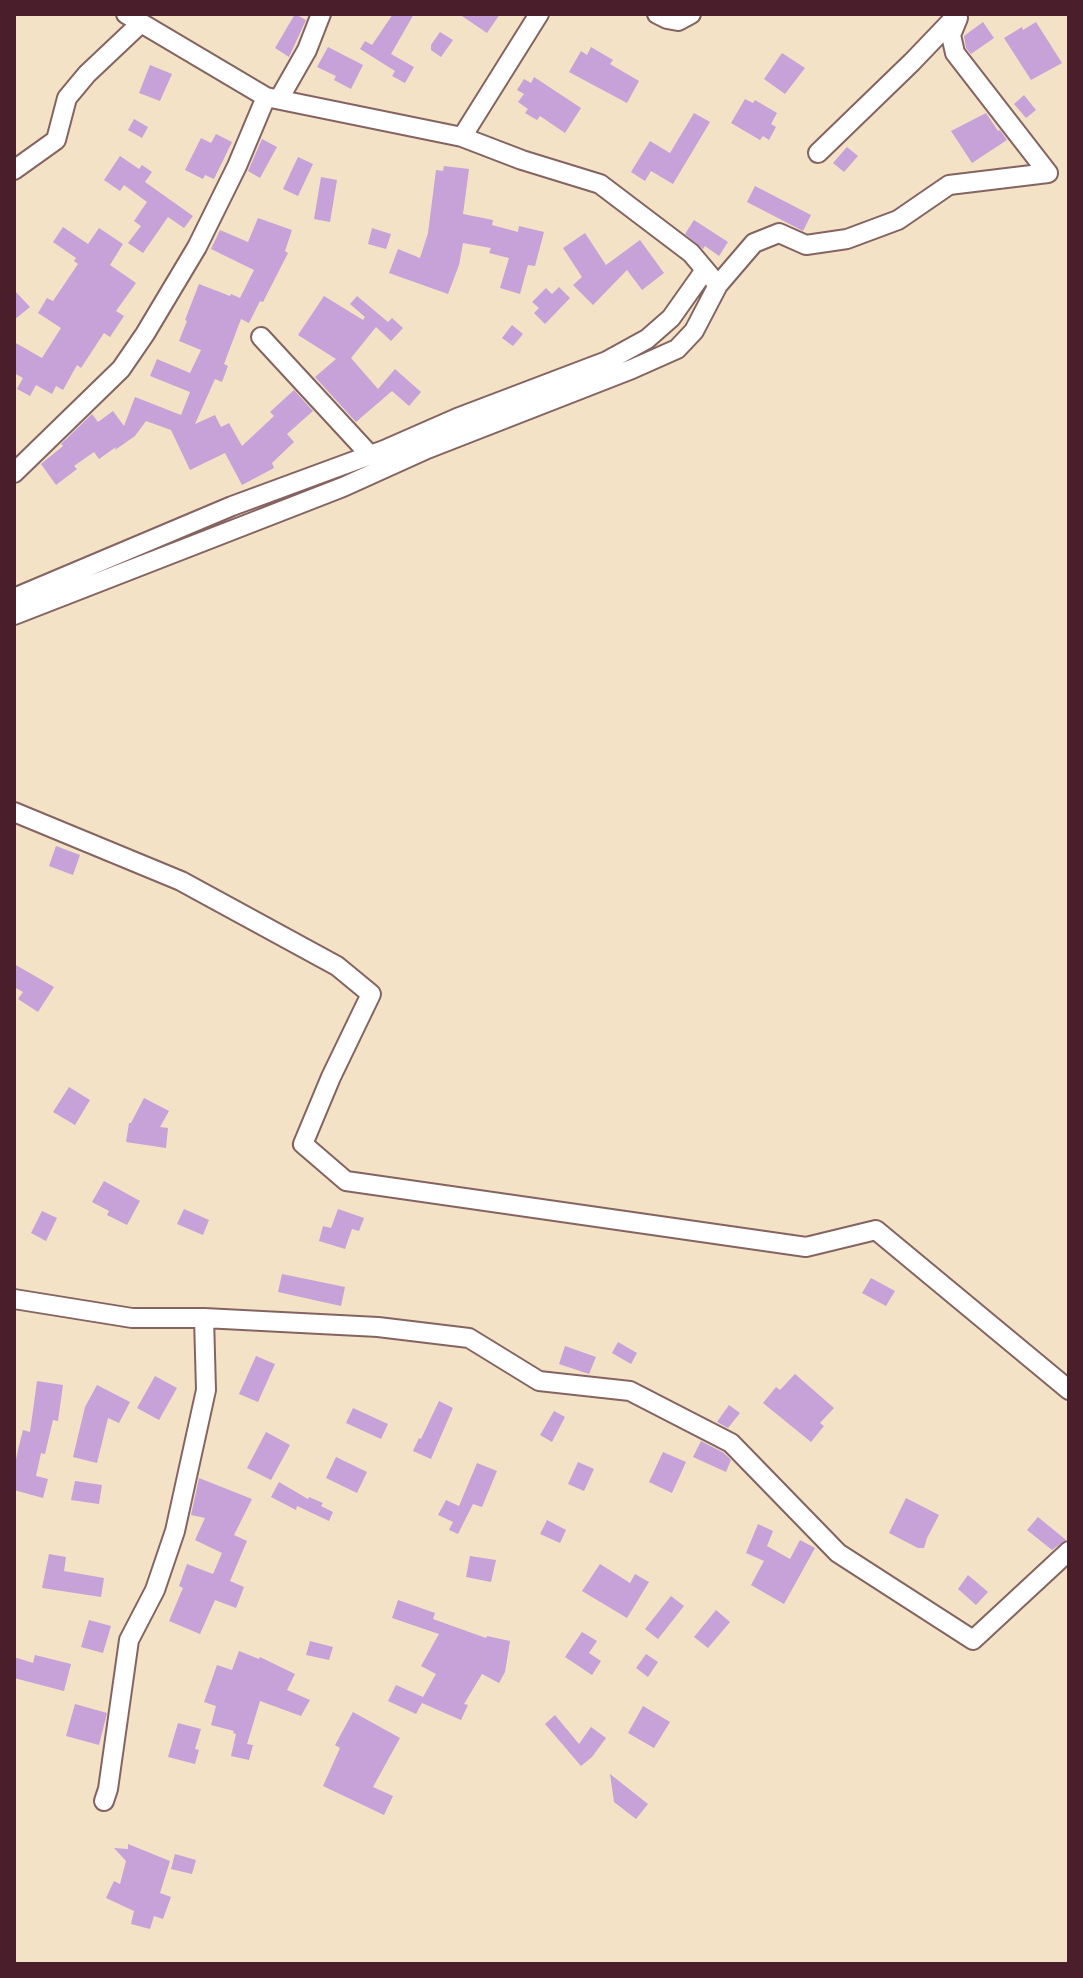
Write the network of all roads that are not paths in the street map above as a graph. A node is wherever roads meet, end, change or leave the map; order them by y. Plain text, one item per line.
1 (321, 14) edge
2 (539, 14) edge
3 (657, 14) edge
4 (691, 14) edge
5 (959, 14) edge
6 (133, 18) edge
7 (273, 98) junction
8 (462, 137) junction
9 (818, 153) dead end
10 (14, 170) edge
11 (705, 270) junction
12 (718, 285) junction
13 (261, 337) dead end
14 (370, 455) junction
15 (14, 473) edge
16 (14, 598) edge
17 (14, 615) edge
18 (14, 812) edge
19 (14, 1300) edge
20 (204, 1318) junction
21 (1069, 1390) edge
22 (1069, 1551) edge
23 (104, 1801) dead end

1 - 7 street
2 - 8 street
3 - 4 street
5 - 9 street
5 - 12 street
6 - 7 street
6 - 10 street
7 - 8 street
7 - 15 street
8 - 11 street
11 - 12 street
11 - 14 street
12 - 17 street
13 - 14 street
14 - 16 street
18 - 21 street
19 - 20 street
20 - 22 street
20 - 23 street

